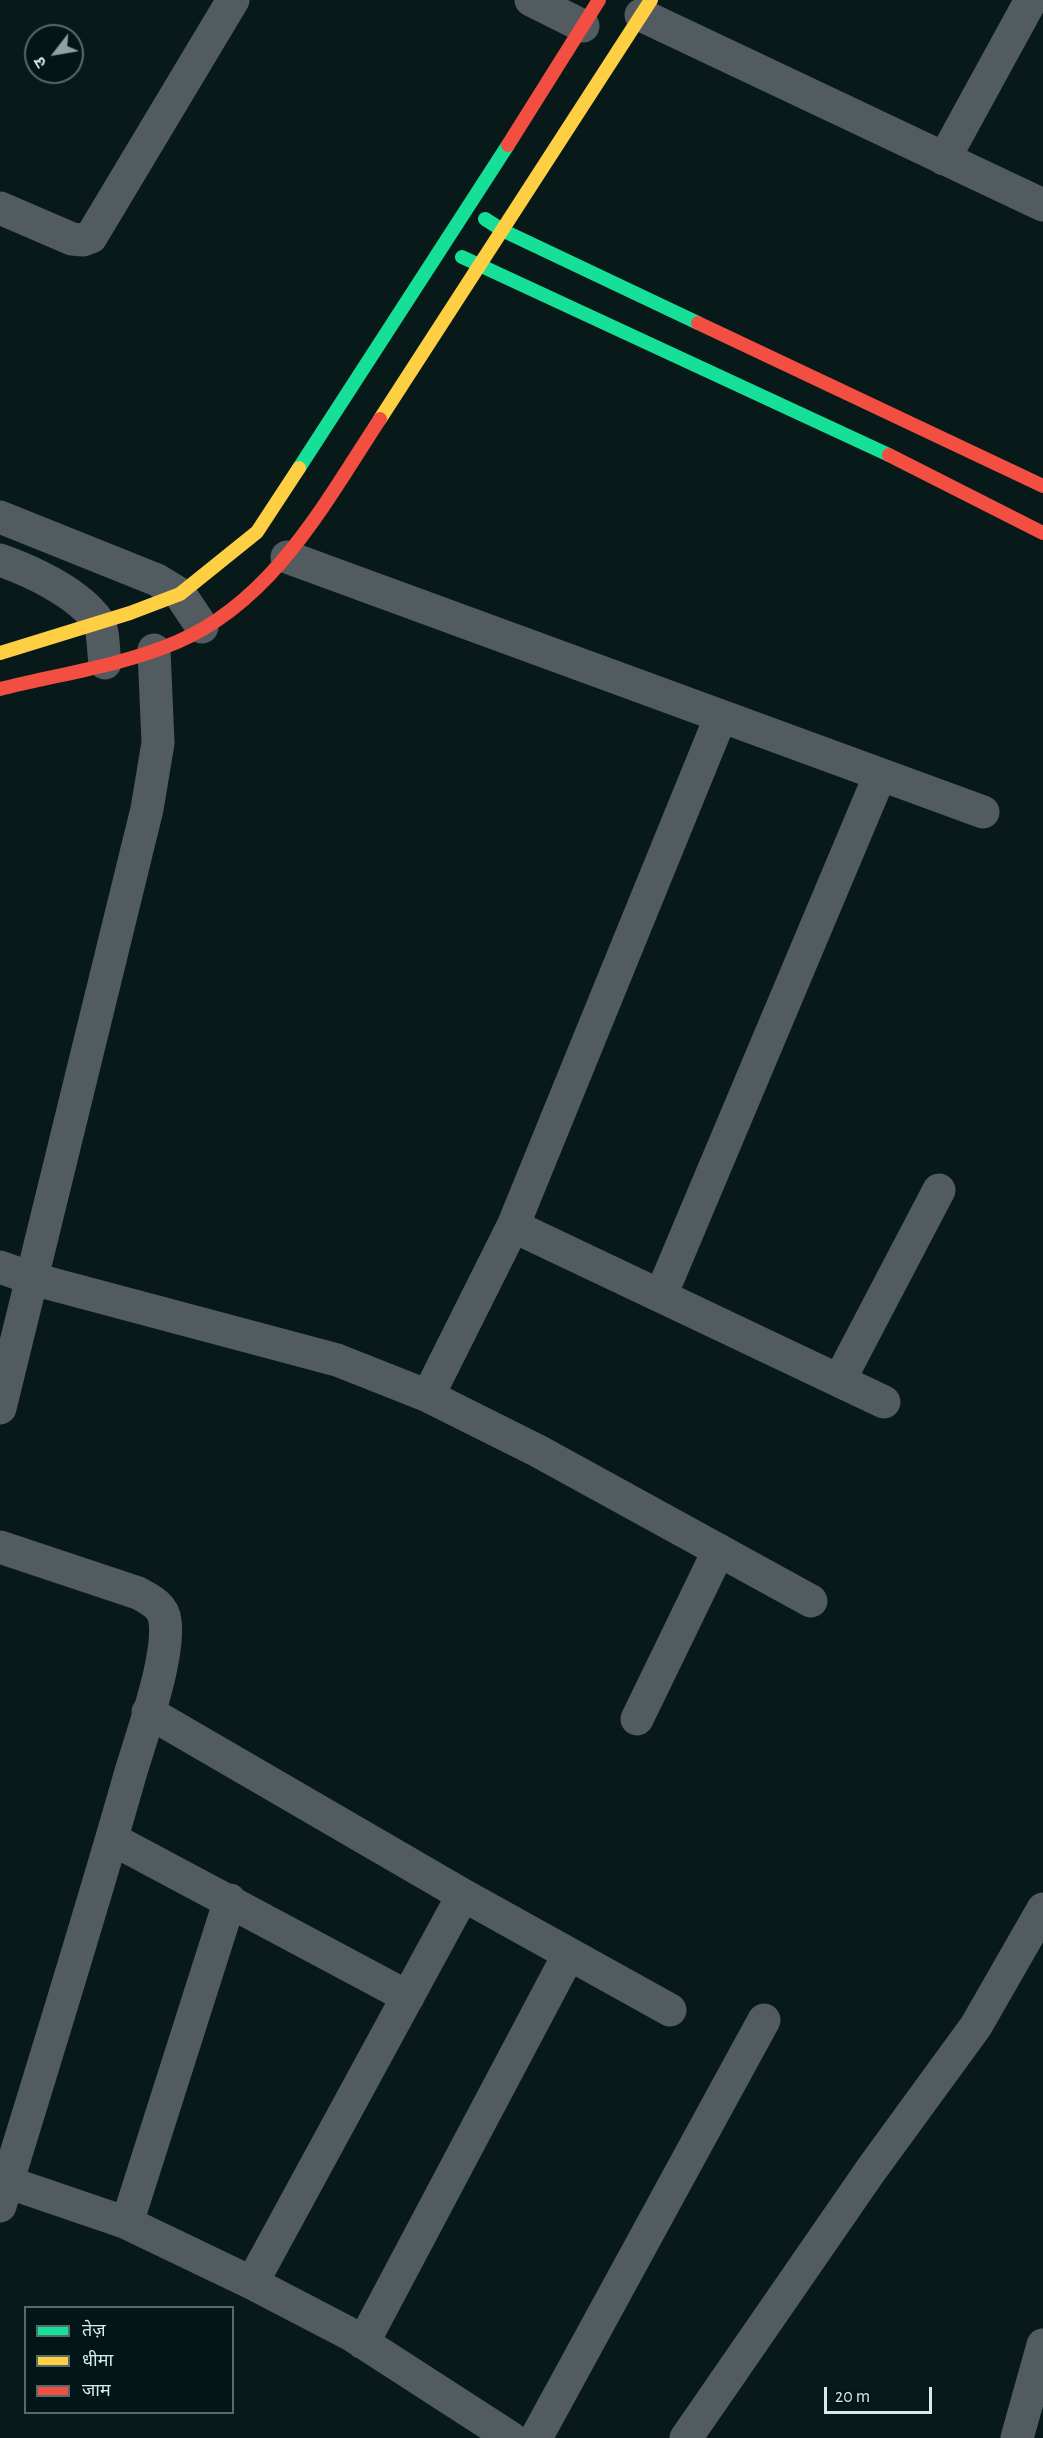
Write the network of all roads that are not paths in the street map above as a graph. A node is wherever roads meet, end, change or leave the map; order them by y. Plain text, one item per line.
1 (233, 0) edge
2 (531, 0) edge
3 (1031, 0) edge
4 (646, 8) edge
5 (591, 13) edge
6 (944, 159) junction
7 (1043, 205) edge
8 (0, 208) edge
9 (468, 209) junction
10 (504, 231) junction
11 (443, 248) junction
12 (483, 266) junction
13 (1043, 486) edge
14 (0, 517) edge
15 (1043, 533) edge
16 (287, 557) junction
17 (0, 560) edge
18 (180, 594) junction
19 (99, 623) junction
20 (202, 627) junction
21 (154, 650) junction
22 (0, 652) edge
23 (105, 663) junction
24 (0, 689) edge
25 (721, 716) junction
26 (880, 775) junction
27 (982, 812) dead end
28 (939, 1190) dead end
29 (513, 1226) junction
30 (0, 1267) edge
31 (33, 1279) junction
32 (661, 1295) junction
33 (839, 1381) junction
34 (428, 1396) junction
35 (884, 1402) dead end
36 (0, 1408) edge
37 (0, 1546) edge
38 (719, 1550) junction
39 (811, 1601) dead end
40 (148, 1712) junction
41 (637, 1719) dead end
42 (112, 1839) junction
43 (463, 1895) junction
44 (230, 1900) junction
45 (1043, 1909) edge
46 (569, 1954) junction
47 (408, 1997) junction
48 (669, 2010) dead end
49 (764, 2020) dead end
50 (4, 2194) edge
51 (127, 2223) junction
52 (252, 2283) junction
53 (363, 2343) junction
54 (1043, 2345) edge
55 (1034, 2407) edge
56 (511, 2438) edge
57 (536, 2438) edge
58 (686, 2438) edge
59 (1017, 2438) edge

1 - 8 street
2 - 5 street
3 - 6 street
4 - 6 street
4 - 10 street
5 - 9 street
6 - 7 street
9 - 10 street
9 - 11 street
10 - 12 street
10 - 13 street
11 - 12 street
11 - 18 street
12 - 15 street
12 - 16 street
14 - 18 street
16 - 20 street
16 - 25 street
17 - 19 street
18 - 19 street
18 - 20 street
19 - 22 street
19 - 23 street
20 - 21 street
21 - 23 street
21 - 31 street
23 - 24 street
25 - 26 street
25 - 29 street
26 - 27 street
26 - 32 street
28 - 33 street
29 - 32 street
29 - 34 street
30 - 31 street
31 - 34 street
31 - 36 street
32 - 33 street
33 - 35 street
34 - 38 street
37 - 40 street
38 - 39 street
38 - 41 street
40 - 42 street
40 - 43 street
42 - 44 street
42 - 50 street
43 - 46 street
43 - 47 street
44 - 47 street
44 - 51 street
45 - 58 street
46 - 48 street
46 - 53 street
47 - 52 street
49 - 57 street
50 - 51 street
51 - 52 street
52 - 53 street
53 - 56 street
54 - 55 street
55 - 59 street

